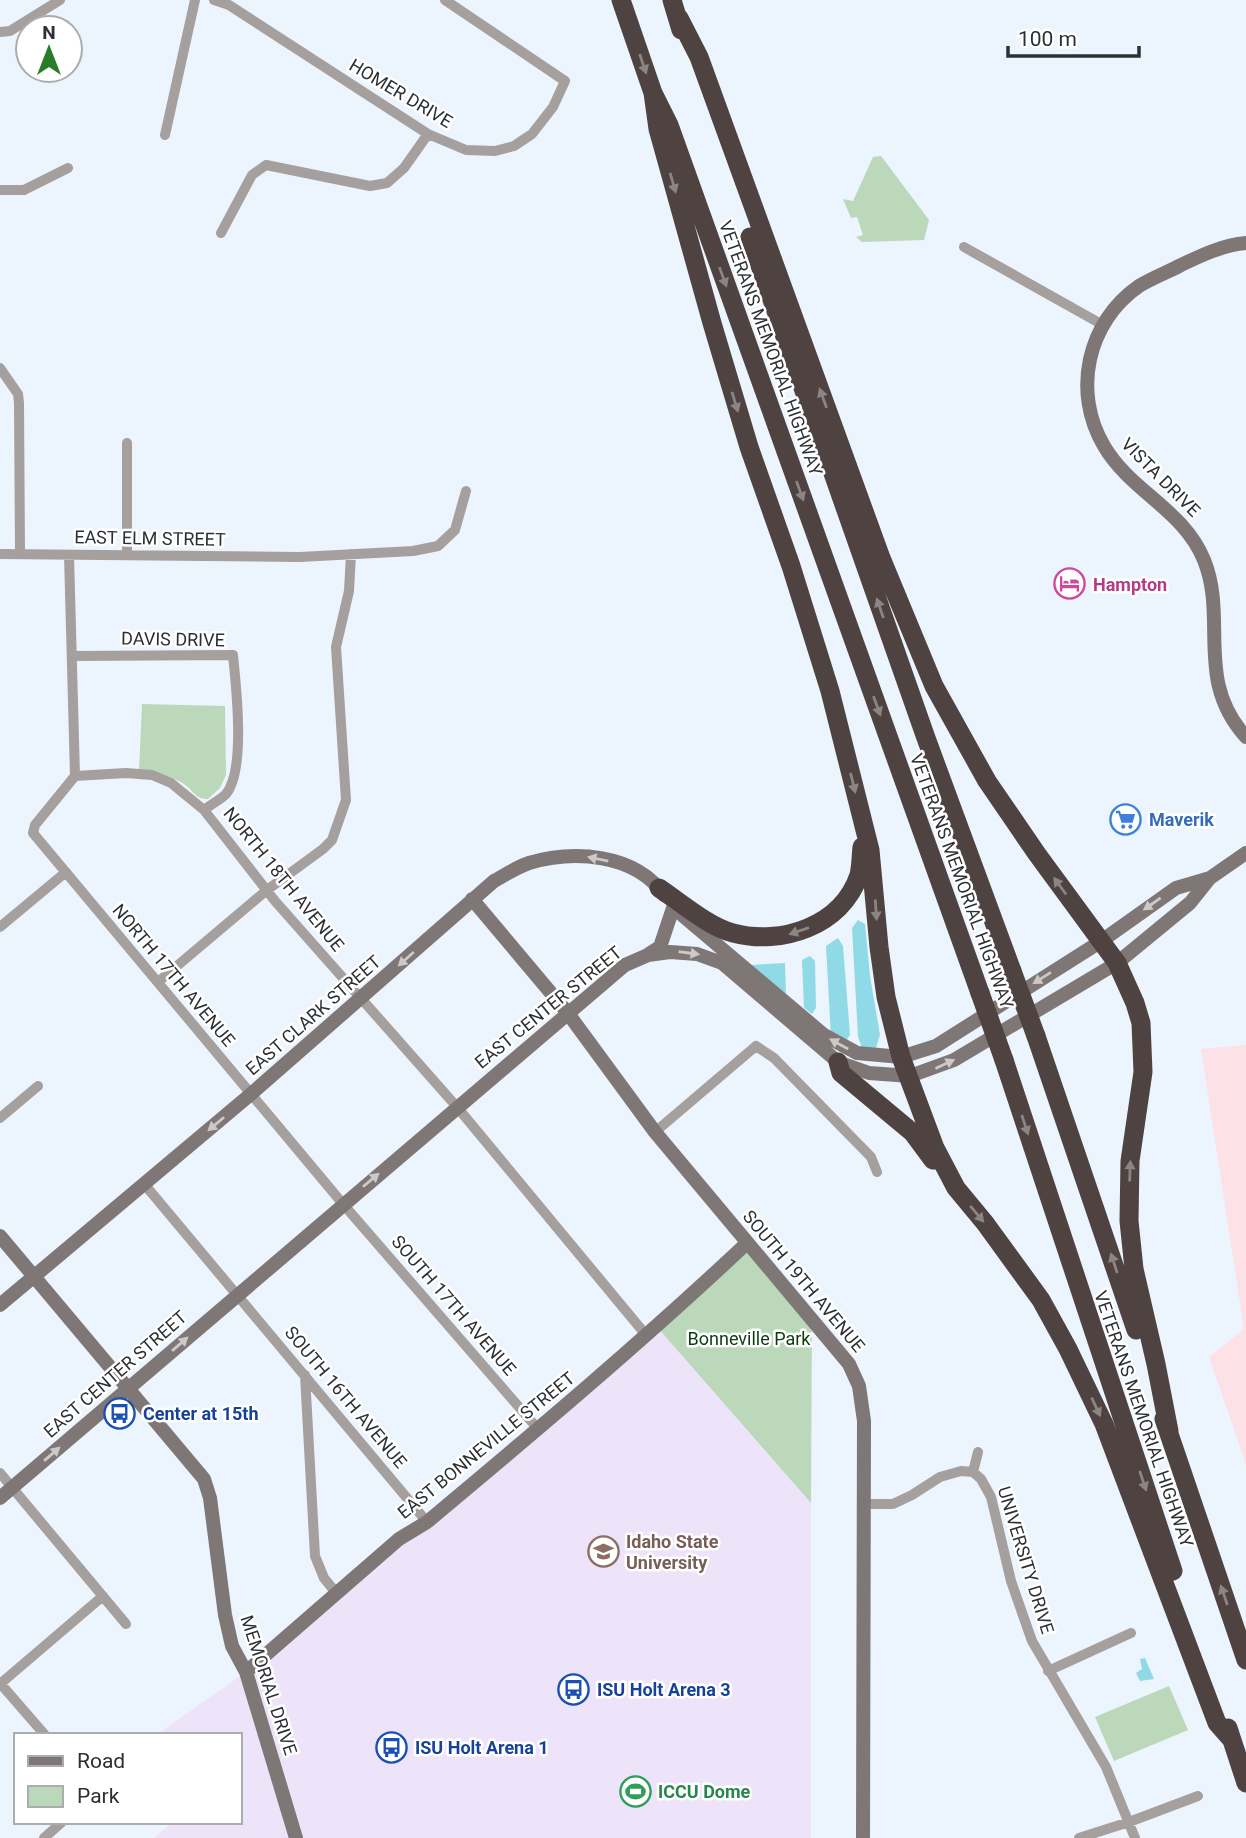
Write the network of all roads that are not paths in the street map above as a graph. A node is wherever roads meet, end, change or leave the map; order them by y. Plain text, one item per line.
1 (60, 0) edge
2 (195, 0) edge
3 (214, 0) edge
4 (445, 0) edge
5 (621, 0) edge
6 (676, 9) edge
7 (0, 32) edge
8 (653, 93) junction
9 (428, 134) junction
10 (165, 135) dead end
11 (68, 168) dead end
12 (0, 190) edge
13 (221, 233) dead end
14 (1246, 243) edge
15 (964, 247) dead end
16 (1103, 325) junction
17 (0, 368) edge
18 (127, 443) dead end
19 (466, 491) dead end
20 (0, 554) edge
21 (351, 554) junction
22 (20, 555) junction
23 (69, 555) junction
24 (127, 555) junction
25 (73, 656) junction
26 (1246, 737) edge
27 (75, 776) junction
28 (204, 810) junction
29 (862, 818) junction
30 (1246, 853) edge
31 (66, 872) junction
32 (1210, 878) junction
33 (659, 888) junction
34 (267, 890) junction
35 (472, 899) junction
36 (673, 908) junction
37 (0, 927) edge
38 (1100, 942) junction
39 (648, 955) junction
40 (1117, 963) junction
41 (158, 982) junction
42 (361, 999) junction
43 (567, 1012) junction
44 (901, 1057) junction
45 (838, 1062) junction
46 (910, 1076) junction
47 (38, 1086) dead end
48 (251, 1094) junction
49 (457, 1107) junction
50 (0, 1118) edge
51 (655, 1132) junction
52 (877, 1172) dead end
53 (145, 1185) junction
54 (956, 1188) junction
55 (343, 1204) junction
56 (0, 1236) edge
57 (747, 1243) junction
58 (34, 1275) junction
59 (236, 1296) junction
60 (0, 1306) edge
61 (646, 1335) junction
62 (305, 1375) junction
63 (128, 1389) junction
64 (538, 1429) junction
65 (1169, 1431) junction
66 (978, 1452) dead end
67 (973, 1472) junction
68 (0, 1473) edge
69 (13, 1487) junction
70 (0, 1499) edge
71 (865, 1504) junction
72 (427, 1522) junction
73 (337, 1594) junction
74 (103, 1597) junction
75 (126, 1624) dead end
76 (1131, 1633) dead end
77 (1246, 1660) edge
78 (1048, 1671) junction
79 (246, 1672) junction
80 (0, 1684) edge
81 (43, 1733) edge
82 (1231, 1740) junction
83 (1246, 1783) edge
84 (1198, 1796) dead end
85 (1129, 1822) junction
86 (60, 1824) edge
87 (44, 1838) edge
88 (296, 1838) edge
89 (863, 1838) edge
90 (1079, 1838) edge
91 (1135, 1838) edge

1 - 7 street
2 - 10 street
3 - 9 street, HOMER DRIVE
4 - 9 street, HOMER DRIVE
5 -> 8 highway, VETERANS MEMORIAL HIGHWAY
38 -> 6 highway
65 -> 6 highway, VETERANS MEMORIAL HIGHWAY, bridge
8 -> 29 highway
8 -> 82 highway, VETERANS MEMORIAL HIGHWAY, bridge
9 - 13 street
11 - 12 street
14 - 16 main road, VISTA DRIVE
15 - 16 street
16 - 26 main road, VISTA DRIVE
17 - 22 street
18 - 24 street
19 - 21 street, EAST ELM STREET
20 - 22 street, EAST ELM STREET
21 - 24 street, EAST ELM STREET
21 - 34 street
22 - 23 street, EAST ELM STREET
23 - 24 street, EAST ELM STREET
23 - 25 street
25 - 27 street
25 - 28 street, DAVIS DRIVE
27 - 28 street, NORTH 18TH AVENUE
27 - 31 street, NORTH 17TH AVENUE
28 - 34 street, NORTH 18TH AVENUE
29 -> 33 highway
29 -> 44 highway
30 - 32 main road, EAST CENTER STREET
31 - 37 street
31 - 41 street, NORTH 17TH AVENUE
32 -> 38 main road, EAST CENTER STREET
32 - 40 main road, EAST CENTER STREET
33 -> 35 main road, EAST CLARK STREET
33 - 36 main road, EAST CLARK STREET
34 - 41 street
34 - 42 street, NORTH 18TH AVENUE
35 -> 42 main road, EAST CLARK STREET
35 - 43 main road, SOUTH 19TH AVENUE
36 - 39 main road
44 -> 36 main road, EAST CENTER STREET
38 - 40 highway
38 -> 44 main road, EAST CENTER STREET
39 - 43 main road, EAST CENTER STREET
39 -> 45 main road, EAST CENTER STREET
46 -> 40 main road, EAST CENTER STREET
65 -> 40 highway
41 - 48 street, NORTH 17TH AVENUE
42 - 48 main road, EAST CLARK STREET
42 - 49 street, NORTH 18TH AVENUE
43 - 49 main road, EAST CENTER STREET
43 - 51 main road, SOUTH 19TH AVENUE
44 - 46 highway
45 - 46 main road, EAST CENTER STREET
45 - 54 highway
46 - 54 highway
47 - 50 street
48 -> 53 main road, EAST CLARK STREET
48 - 55 street, NORTH 17TH AVENUE
55 -> 49 main road, EAST CENTER STREET
49 - 61 street, NORTH 18TH AVENUE
51 - 52 street
51 - 57 main road, SOUTH 19TH AVENUE
53 - 58 main road, EAST CLARK STREET
53 - 59 street, SOUTH 16TH AVENUE
54 -> 82 highway
55 - 59 main road, EAST CENTER STREET
55 - 64 street, SOUTH 17TH AVENUE
56 - 58 main road, MEMORIAL DRIVE
57 - 61 main road, EAST BONNEVILLE STREET
57 - 71 main road, SOUTH 19TH AVENUE
58 - 60 main road, EAST CLARK STREET
58 - 63 main road, MEMORIAL DRIVE
59 - 62 street, SOUTH 16TH AVENUE
63 -> 59 main road, EAST CENTER STREET
61 - 64 main road, EAST BONNEVILLE STREET
62 - 72 street, SOUTH 16TH AVENUE
62 - 73 street
69 -> 63 main road, EAST CENTER STREET
63 - 79 main road, MEMORIAL DRIVE
64 - 72 main road, EAST BONNEVILLE STREET
77 -> 65 highway, VETERANS MEMORIAL HIGHWAY
66 - 67 street
67 - 71 street
67 - 78 street, UNIVERSITY DRIVE
68 - 69 street
69 - 70 main road, EAST CENTER STREET
69 - 74 street
71 - 89 main road, SOUTH 19TH AVENUE
72 - 73 main road, EAST BONNEVILLE STREET
73 - 79 main road, EAST BONNEVILLE STREET
74 - 75 street
74 - 80 street
76 - 78 street
78 - 85 street, UNIVERSITY DRIVE
79 - 88 main road, MEMORIAL DRIVE
80 - 81 street
82 - 83 highway, VETERANS MEMORIAL HIGHWAY
84 - 85 street
85 - 90 street
85 - 91 street, UNIVERSITY DRIVE
86 - 87 street

